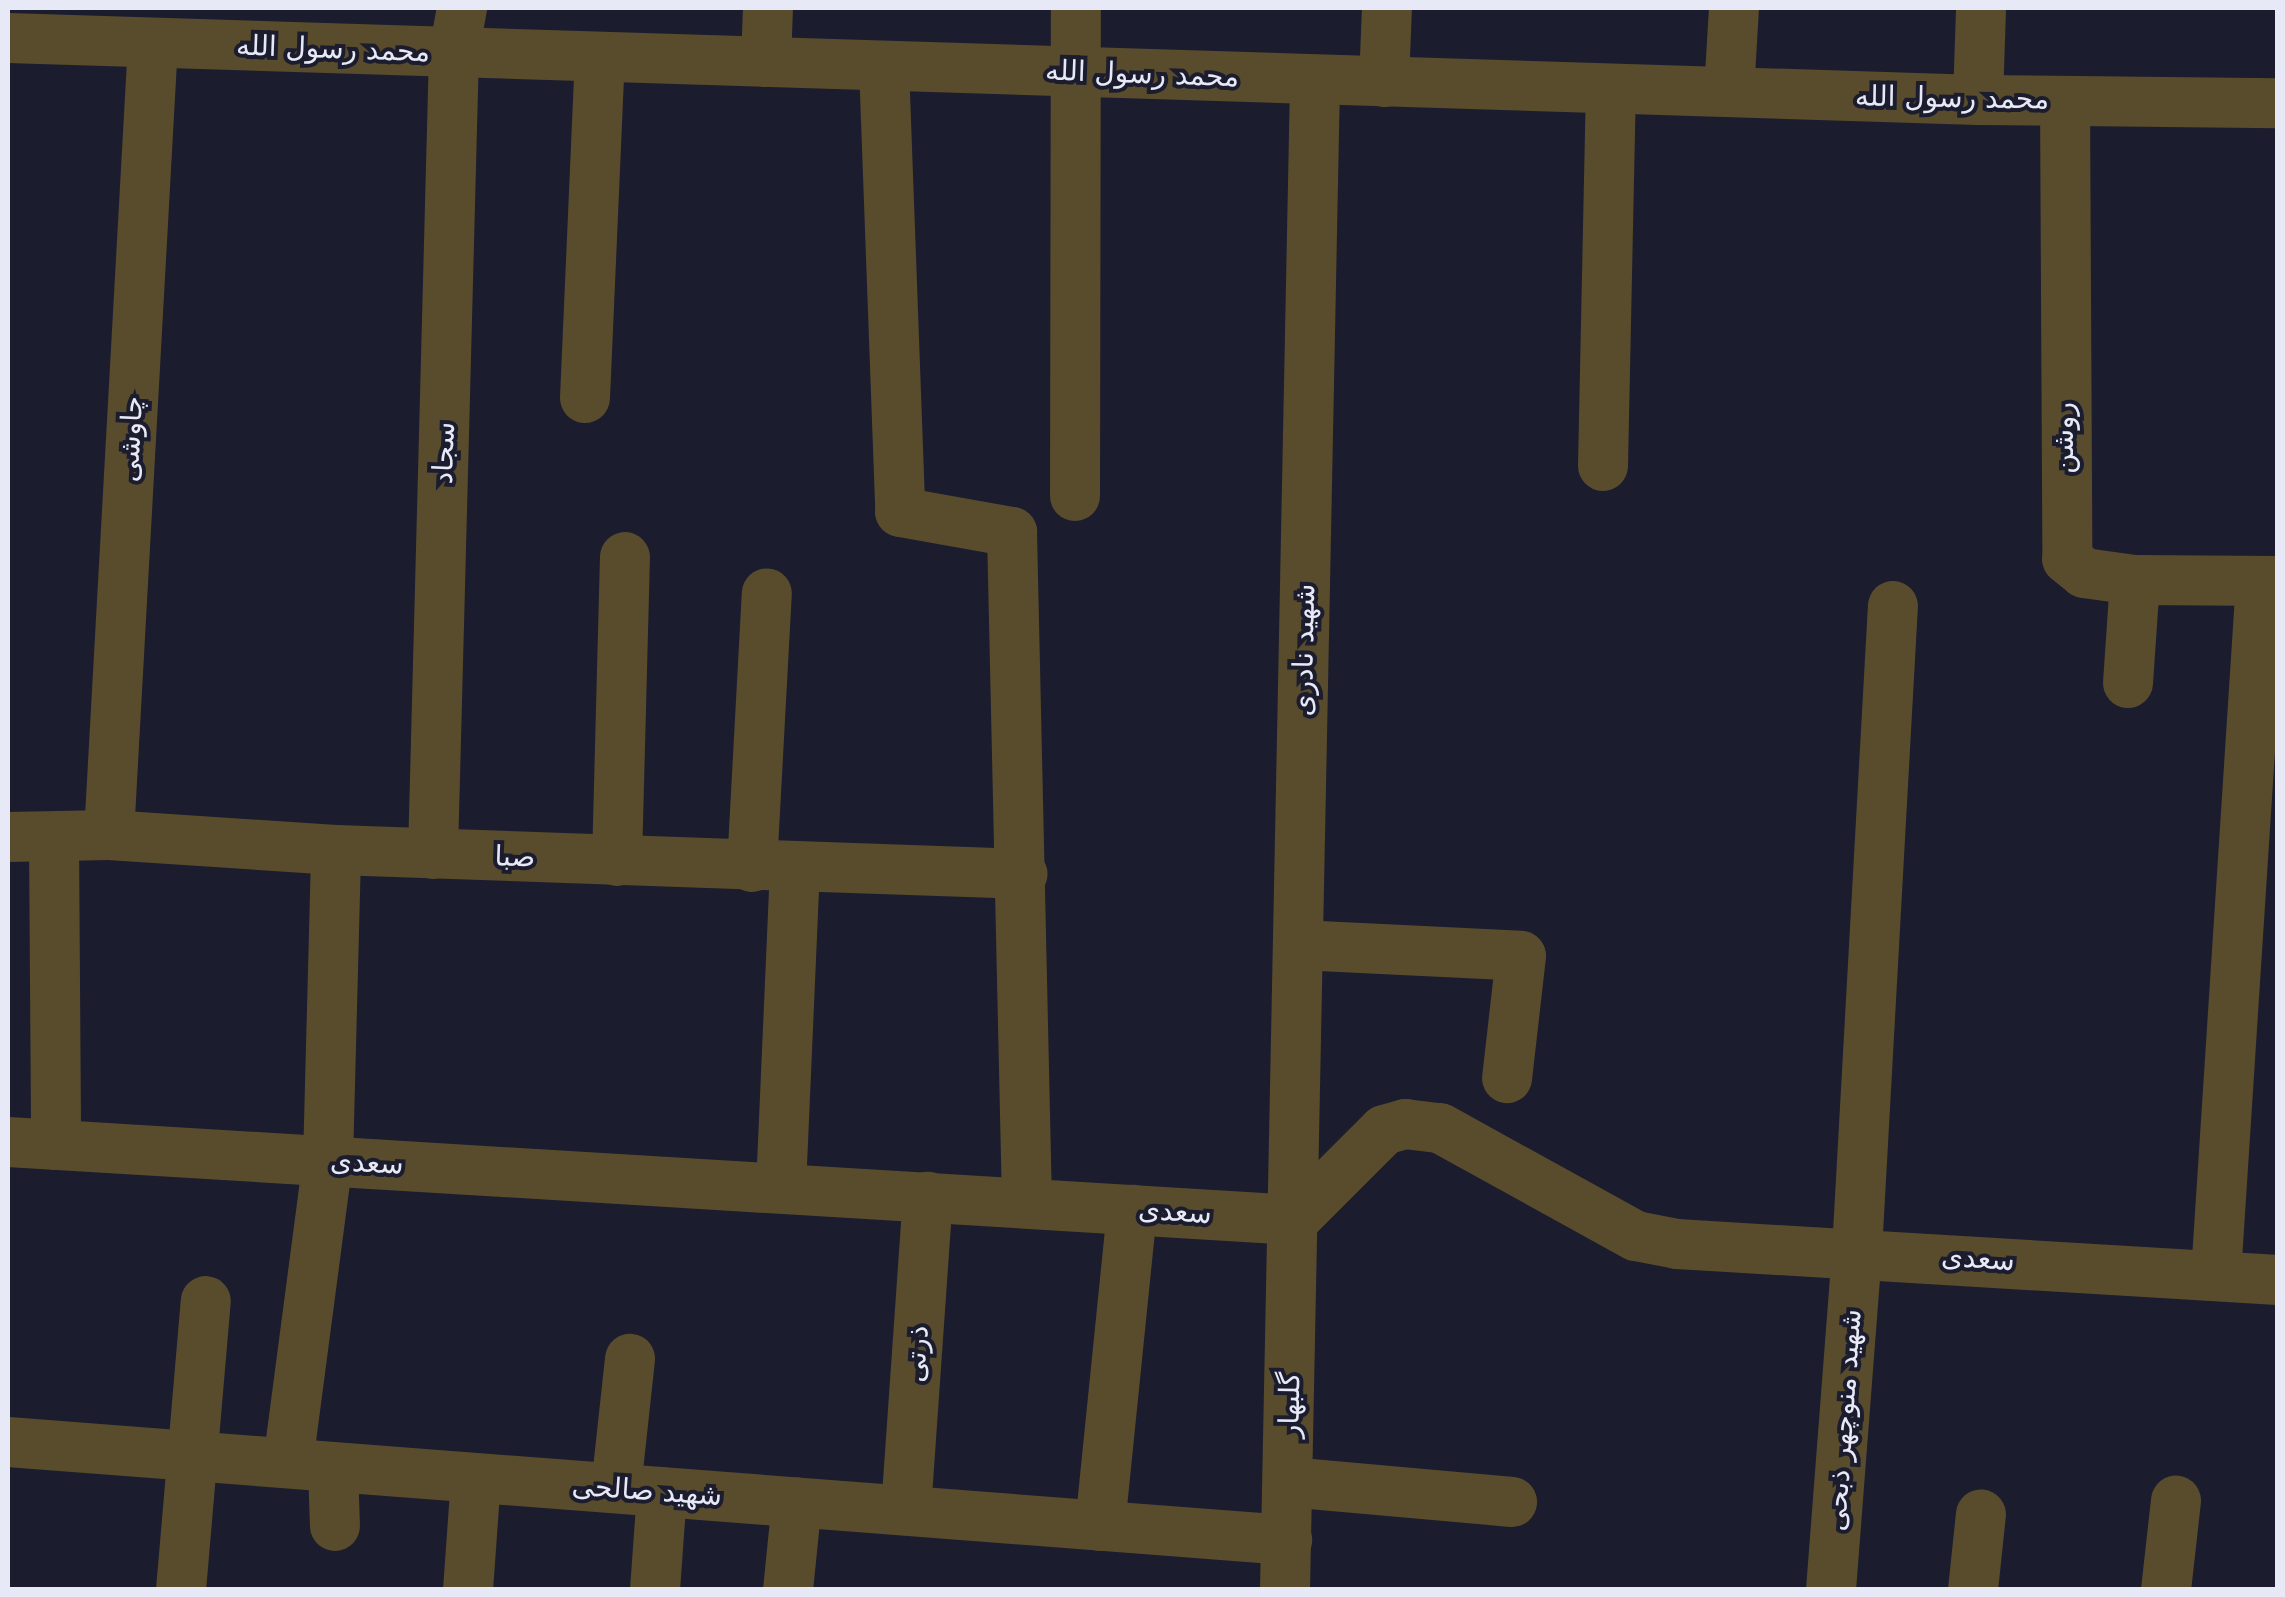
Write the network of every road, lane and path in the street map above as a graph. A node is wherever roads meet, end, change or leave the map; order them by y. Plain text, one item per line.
1 (768, 8) edge
2 (1076, 8) edge
3 (1387, 8) edge
4 (1734, 8) edge
5 (1981, 8) edge
6 (458, 30) edge
7 (126, 31) edge
8 (8, 38) edge
9 (600, 56) junction
10 (766, 62) junction
11 (884, 66) junction
12 (1072, 72) junction
13 (1315, 80) junction
14 (1384, 82) junction
15 (1610, 89) junction
16 (1728, 92) junction
17 (1978, 100) junction
18 (2066, 101) junction
19 (2278, 103) edge
20 (585, 398) dead end
21 (1603, 466) dead end
22 (1075, 496) dead end
23 (624, 557) dead end
24 (2135, 580) junction
25 (2270, 581) edge
26 (767, 594) dead end
27 (1892, 606) dead end
28 (2128, 683) dead end
29 (110, 835) junction
30 (31, 838) edge
31 (336, 850) junction
32 (433, 854) junction
33 (617, 861) junction
34 (774, 868) junction
35 (1022, 874) junction
36 (1299, 946) junction
37 (1508, 1078) dead end
38 (8, 1142) edge
39 (56, 1145) junction
40 (328, 1161) junction
41 (782, 1188) junction
42 (928, 1197) junction
43 (1027, 1203) junction
44 (1132, 1210) junction
45 (1294, 1220) junction
46 (1858, 1250) junction
47 (2216, 1275) junction
48 (2278, 1280) edge
49 (206, 1301) dead end
50 (630, 1359) dead end
51 (8, 1442) edge
52 (191, 1456) junction
53 (310, 1465) junction
54 (476, 1478) junction
55 (1288, 1482) junction
56 (639, 1490) junction
57 (2176, 1501) dead end
58 (797, 1502) junction
59 (1512, 1502) dead end
60 (906, 1510) junction
61 (1981, 1514) dead end
62 (335, 1526) dead end
63 (1100, 1526) junction
64 (1286, 1540) junction
65 (181, 1590) edge
66 (468, 1590) edge
67 (655, 1590) edge
68 (788, 1590) edge
69 (1286, 1590) edge
70 (1832, 1590) edge
71 (1973, 1590) edge
72 (2166, 1590) edge

1 - 10 street
2 - 12 street
3 - 14 street
4 - 16 street
5 - 17 street
6 - 7 street, محمد رسول الله
6 - 9 street, محمد رسول الله
6 - 32 street, سجاد
7 - 8 street, محمد رسول الله
7 - 29 street, چاوشی
9 - 10 street, محمد رسول الله
9 - 20 street
10 - 11 street, محمد رسول الله
11 - 12 street, محمد رسول الله
11 - 35 street
12 - 13 street, محمد رسول الله
12 - 22 street
13 - 14 street, محمد رسول الله
13 - 36 street, شهید نادری
14 - 15 street, محمد رسول الله
15 - 16 street, محمد رسول الله
15 - 21 street
16 - 17 street, محمد رسول الله
17 - 18 street, محمد رسول الله
18 - 19 street, محمد رسول الله
18 - 24 street, روشن
23 - 33 street
24 - 25 street, روشن
24 - 28 street
25 - 47 street
26 - 34 street
27 - 46 street, شهید منوچهر ذبحی
29 - 30 street, صبا
29 - 31 street, صبا
30 - 39 street
31 - 32 street, صبا
31 - 40 street
32 - 33 street, صبا
33 - 34 street, صبا
34 - 35 street, صبا
34 - 41 street
35 - 43 street
36 - 37 street
36 - 45 street, شهید نادری
38 - 39 street, سعدی
39 - 40 street, سعدی
40 - 41 street, سعدی
40 - 53 street
41 - 42 street, سعدی
42 - 43 street, سعدی
42 - 60 street, ذرتی
43 - 44 street, سعدی
44 - 45 street, سعدی
44 - 63 street
45 - 46 street, سعدی
45 - 55 street, گلبهار
46 - 47 street, سعدی
46 - 70 street, شهید منوچهر ذبحی
47 - 48 street, سعدی
49 - 52 street
50 - 56 street
51 - 52 street, شهید صالحی
52 - 53 street, شهید صالحی
52 - 65 street
53 - 54 street, شهید صالحی
53 - 62 street
54 - 56 street, شهید صالحی
54 - 66 street
55 - 59 street
55 - 64 street, گلبهار
56 - 58 street, شهید صالحی
56 - 67 street
57 - 72 street
58 - 60 street, شهید صالحی
58 - 68 street
60 - 63 street, شهید صالحی
61 - 71 street
63 - 64 street, شهید صالحی
64 - 69 street, گلبهار

